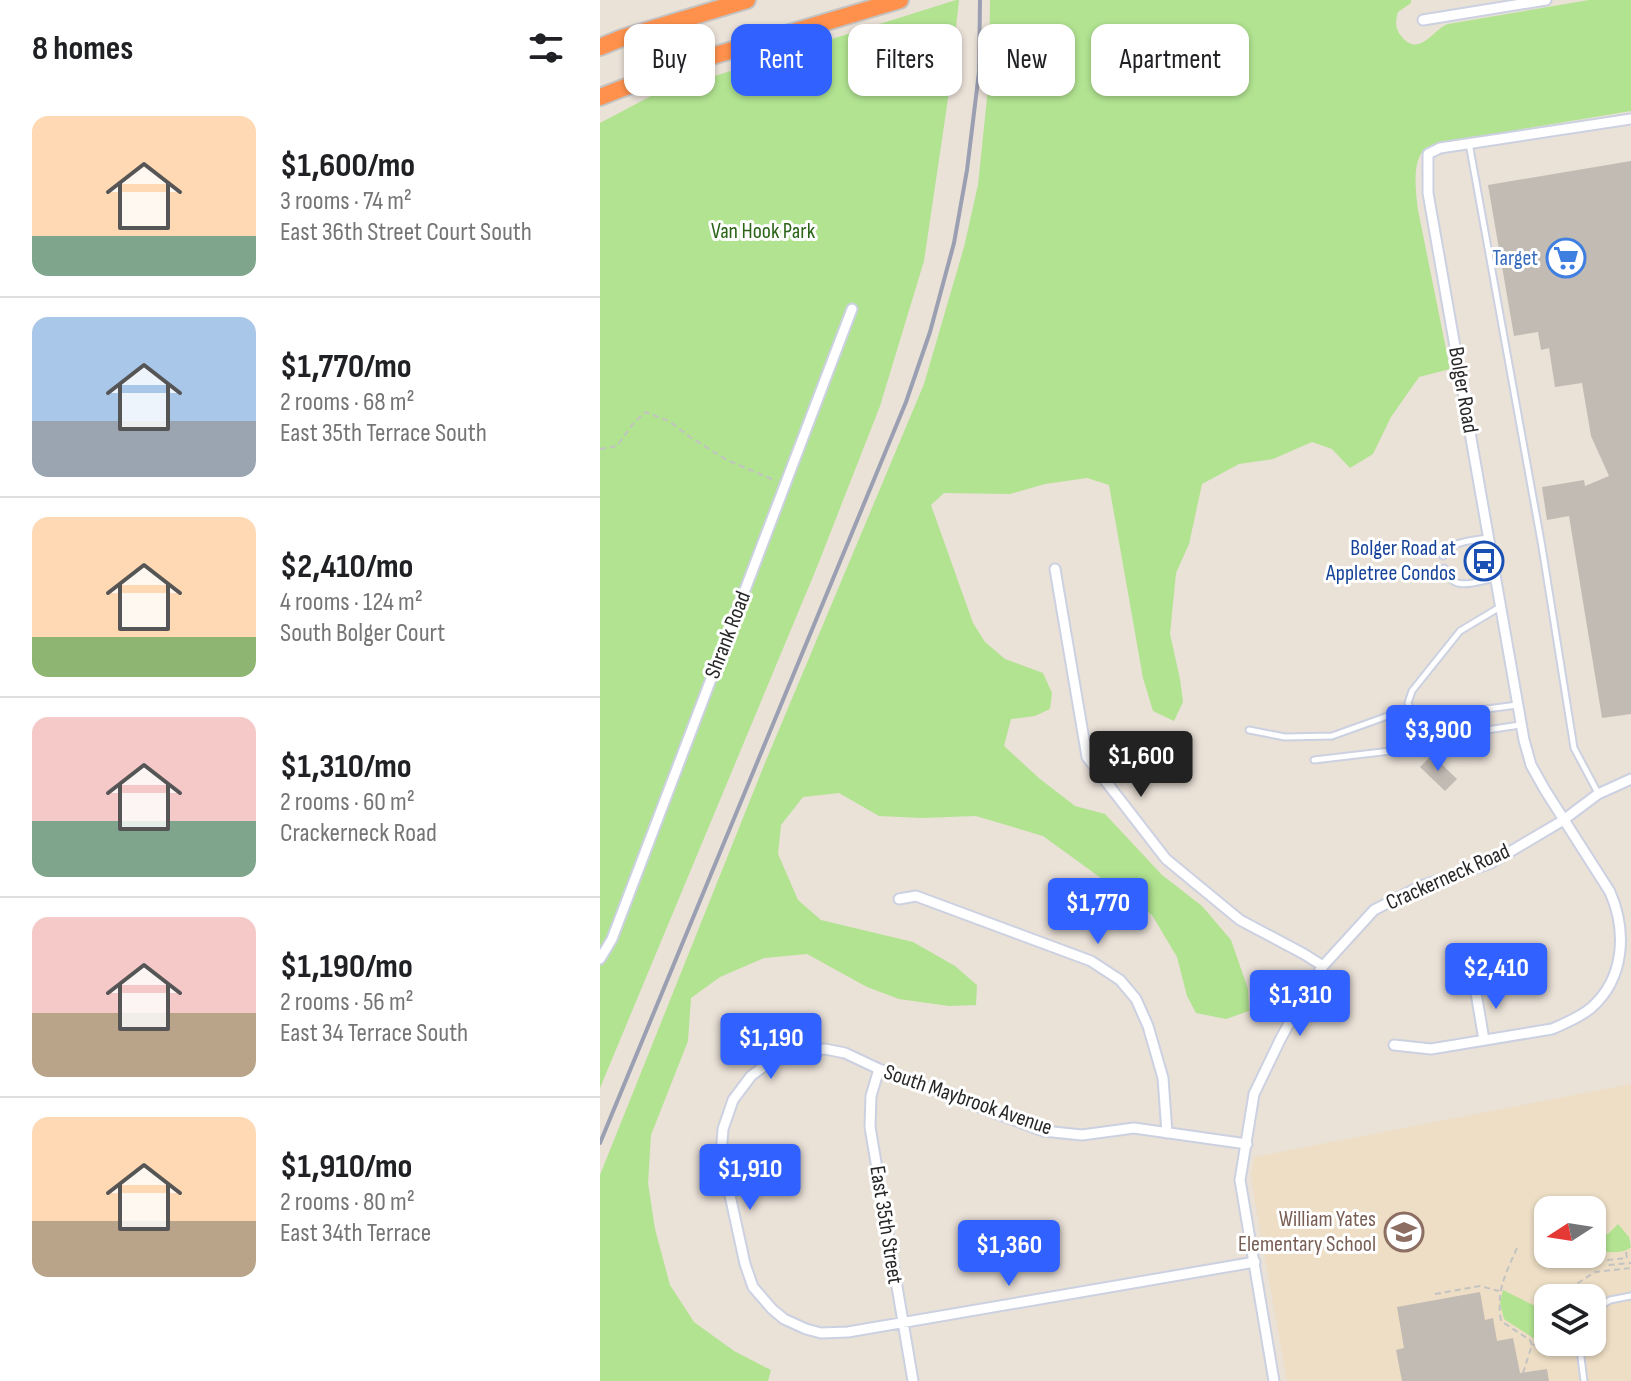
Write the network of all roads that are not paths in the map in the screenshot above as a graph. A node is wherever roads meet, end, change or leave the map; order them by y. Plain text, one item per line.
1 (747, 0) edge
2 (900, 0) edge
3 (1472, 0) edge
4 (1546, 0) edge
5 (1474, 12) junction
6 (1423, 20) dead end
7 (600, 47) edge
8 (600, 97) edge
9 (1631, 119) edge
10 (1469, 143) junction
11 (852, 309) dead end
12 (1489, 538) junction
13 (1443, 556) dead end
14 (1444, 568) dead end
15 (1055, 569) dead end
16 (1496, 578) junction
17 (1501, 606) junction
18 (1518, 705) junction
19 (1410, 708) junction
20 (1521, 725) junction
21 (1249, 730) dead end
22 (1314, 760) dead end
23 (1631, 779) edge
24 (1598, 794) junction
25 (1562, 821) junction
26 (899, 899) dead end
27 (600, 959) edge
28 (1323, 966) junction
29 (1475, 987) dead end
30 (1484, 1040) junction
31 (1394, 1045) dead end
32 (879, 1069) junction
33 (1167, 1133) junction
34 (1247, 1144) junction
35 (1255, 1262) junction
36 (1631, 1296) edge
37 (1606, 1302) edge
38 (903, 1323) junction
39 (1581, 1356) edge
40 (913, 1381) edge
41 (1274, 1381) edge
42 (1584, 1381) edge

1 - 7 highway
2 - 8 highway
3 - 5 lane
4 - 5 street
5 - 6 street
9 - 10 street, Bolger Road
10 - 12 street, Bolger Road
10 - 24 lane
11 - 27 street, Shrank Road
12 - 13 lane
12 - 16 street, Bolger Road
14 - 16 lane
15 - 28 street
16 - 17 street, Bolger Road
17 - 18 street, Bolger Road
17 - 19 lane
18 - 19 lane
18 - 20 street, Bolger Road
19 - 21 lane
20 - 22 lane
20 - 25 street, Bolger Road
23 - 24 street, Crackerneck Road
24 - 25 street, Crackerneck Road
25 - 28 street, Crackerneck Road
25 - 30 street, Bolger Road
26 - 33 street
28 - 34 street, Crackerneck Road
29 - 30 street
30 - 31 street, Bolger Road
32 - 33 street, South Maybrook Avenue
32 - 38 street, East 35th Street
32 - 38 street, South Maybrook Avenue
33 - 34 street, South Maybrook Avenue
34 - 35 street, Crackerneck Road
35 - 38 street
35 - 41 street, Crackerneck Road
36 - 37 lane
38 - 40 street, East 35th Street
39 - 42 lane

